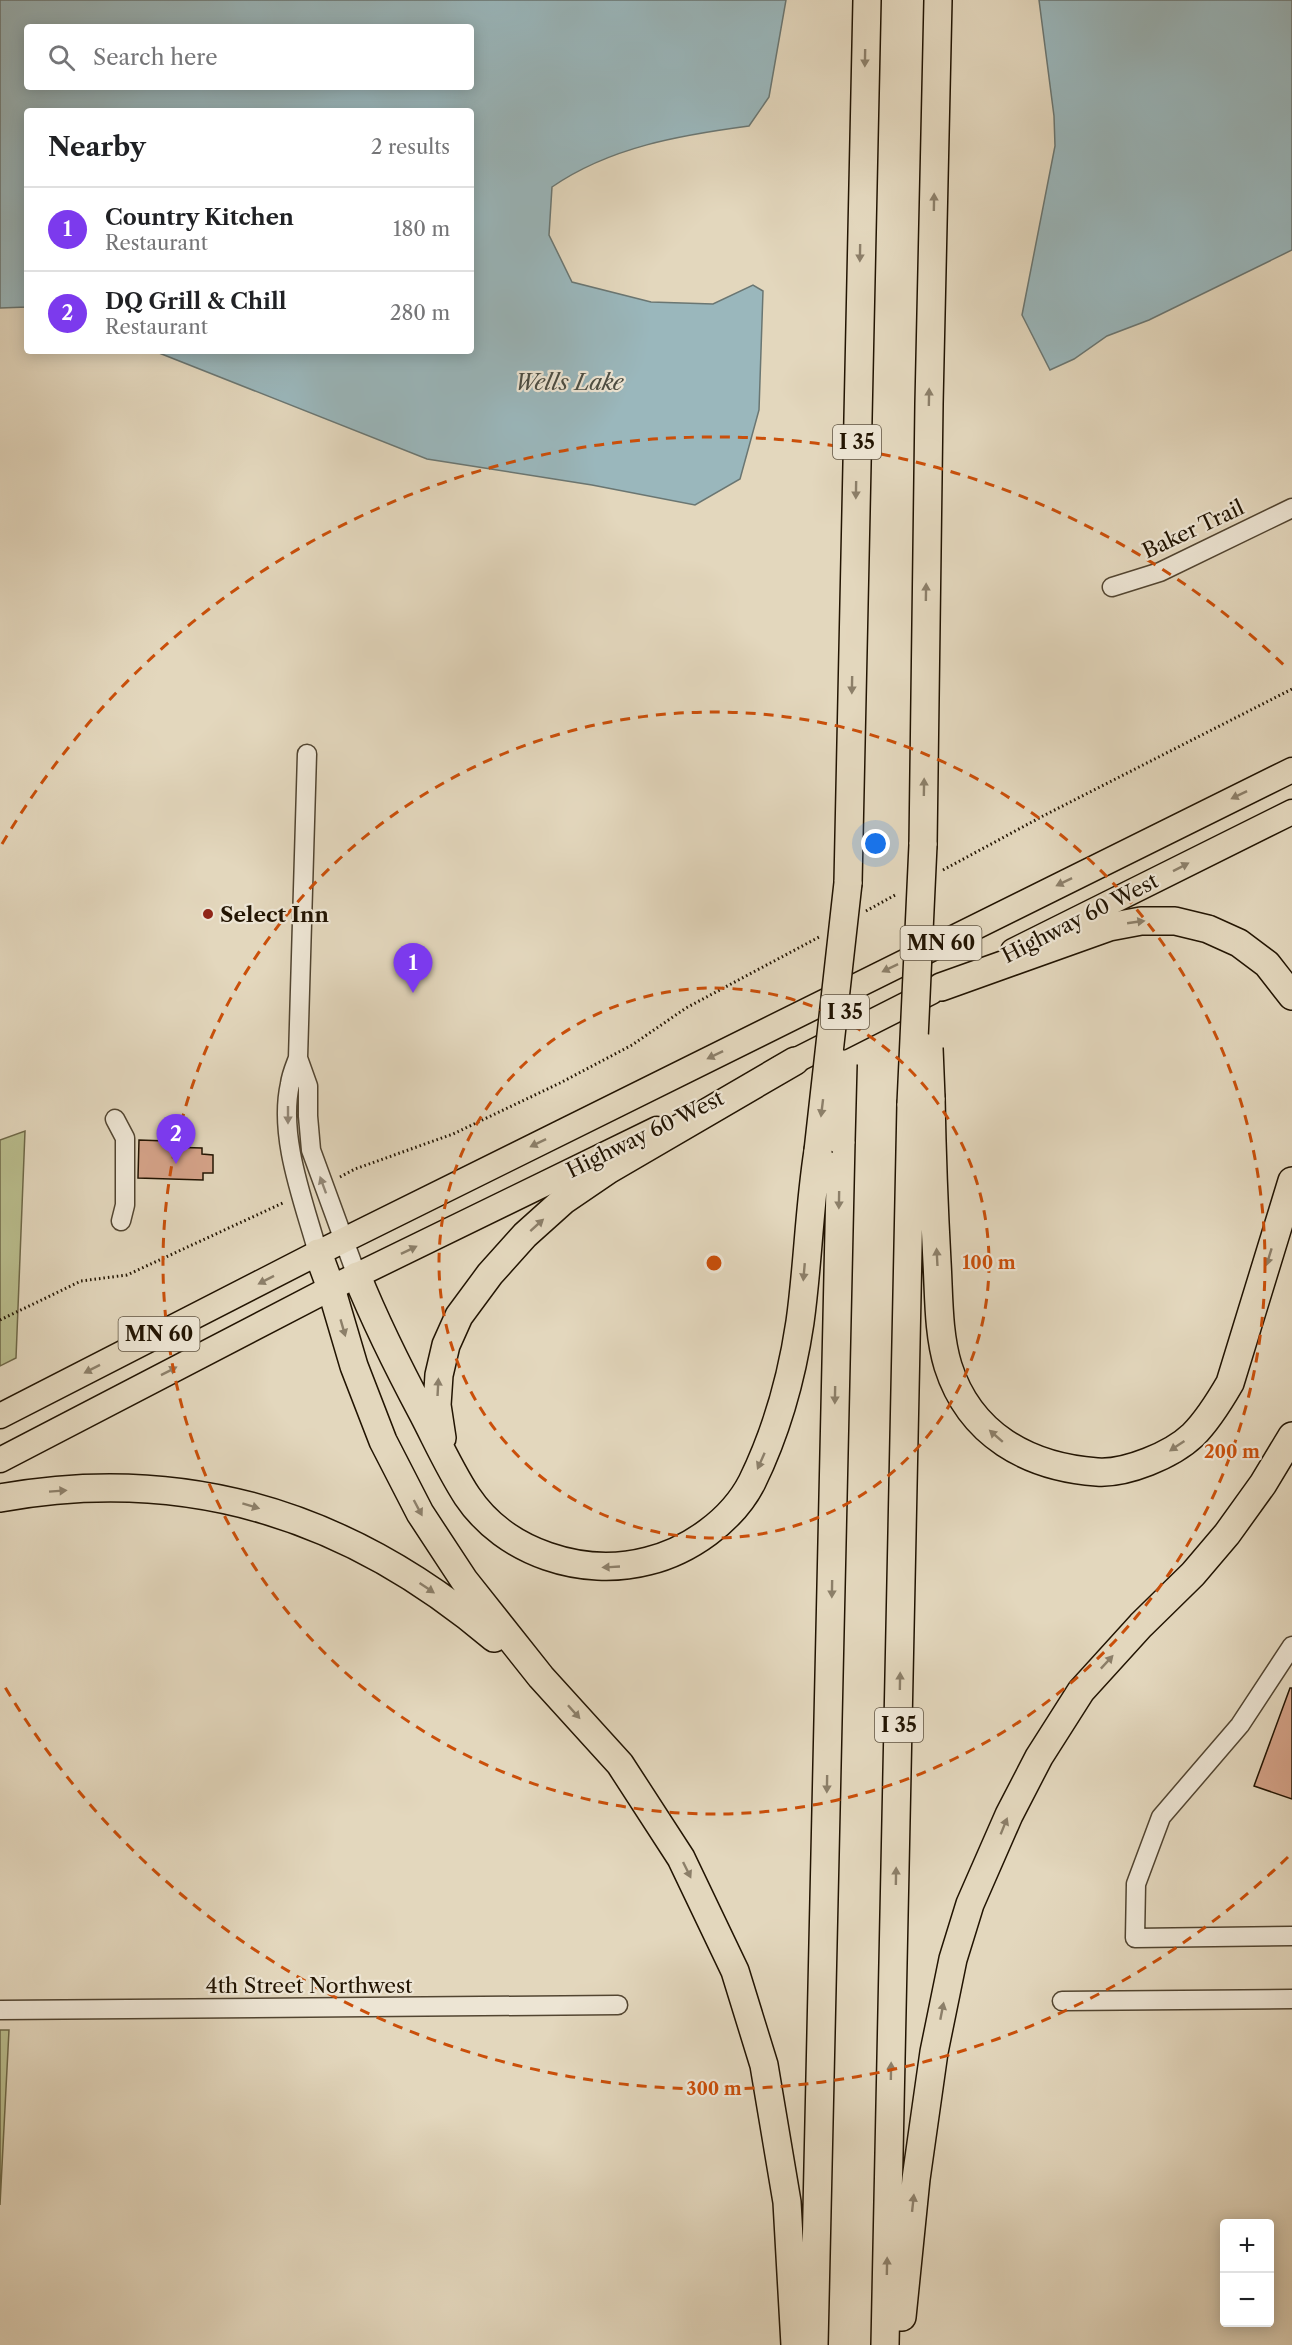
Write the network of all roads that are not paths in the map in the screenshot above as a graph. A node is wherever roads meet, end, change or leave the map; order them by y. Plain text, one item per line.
1 (867, 0) edge
2 (938, 0) edge
3 (1292, 508) edge
4 (1112, 587) dead end
5 (307, 754) dead end
6 (1292, 770) edge
7 (1292, 812) edge
8 (941, 987) junction
9 (1292, 996) edge
10 (298, 1058) junction
11 (795, 1061) junction
12 (921, 1101) junction
13 (116, 1119) dead end
14 (829, 1146) junction
15 (1292, 1181) edge
16 (121, 1221) dead end
17 (344, 1240) junction
18 (318, 1253) junction
19 (357, 1276) junction
20 (331, 1288) junction
21 (0, 1416) edge
22 (1292, 1436) edge
23 (0, 1460) edge
24 (449, 1465) junction
25 (0, 1498) edge
26 (1292, 1646) edge
27 (541, 1677) junction
28 (1292, 1936) edge
29 (1292, 1999) edge
30 (1062, 2001) dead end
31 (618, 2005) dead end
32 (0, 2010) edge
33 (795, 2345) edge
34 (814, 2345) edge
35 (885, 2345) edge
36 (899, 2345) edge

1 -> 14 highway, I 35, bridge
12 -> 2 highway, bridge
3 - 4 street, Baker Trail
5 - 10 street
6 -> 17 main road, Highway 60 West / MN 60
8 -> 7 main road, Highway 60 West / MN 60
8 -> 9 highway
8 - 11 main road, Highway 60 West / MN 60
10 - 17 street
10 -> 18 street
19 -> 11 main road, Highway 60 West / MN 60
24 -> 11 highway
15 -> 12 highway
35 -> 12 highway, I 35
13 - 16 street
14 -> 24 highway
14 -> 34 highway
17 - 18 main road, Highway 60 West / MN 60
17 - 19 street
18 - 20 highway
18 -> 21 main road, Highway 60 West / MN 60
19 - 20 main road, Highway 60 West / MN 60
19 - 24 highway
23 -> 20 main road, Highway 60 West / MN 60
20 -> 27 highway
36 -> 22 highway
25 -> 27 highway
26 - 28 street
27 -> 33 highway
29 - 30 street
31 - 32 street, 4th Street Northwest

